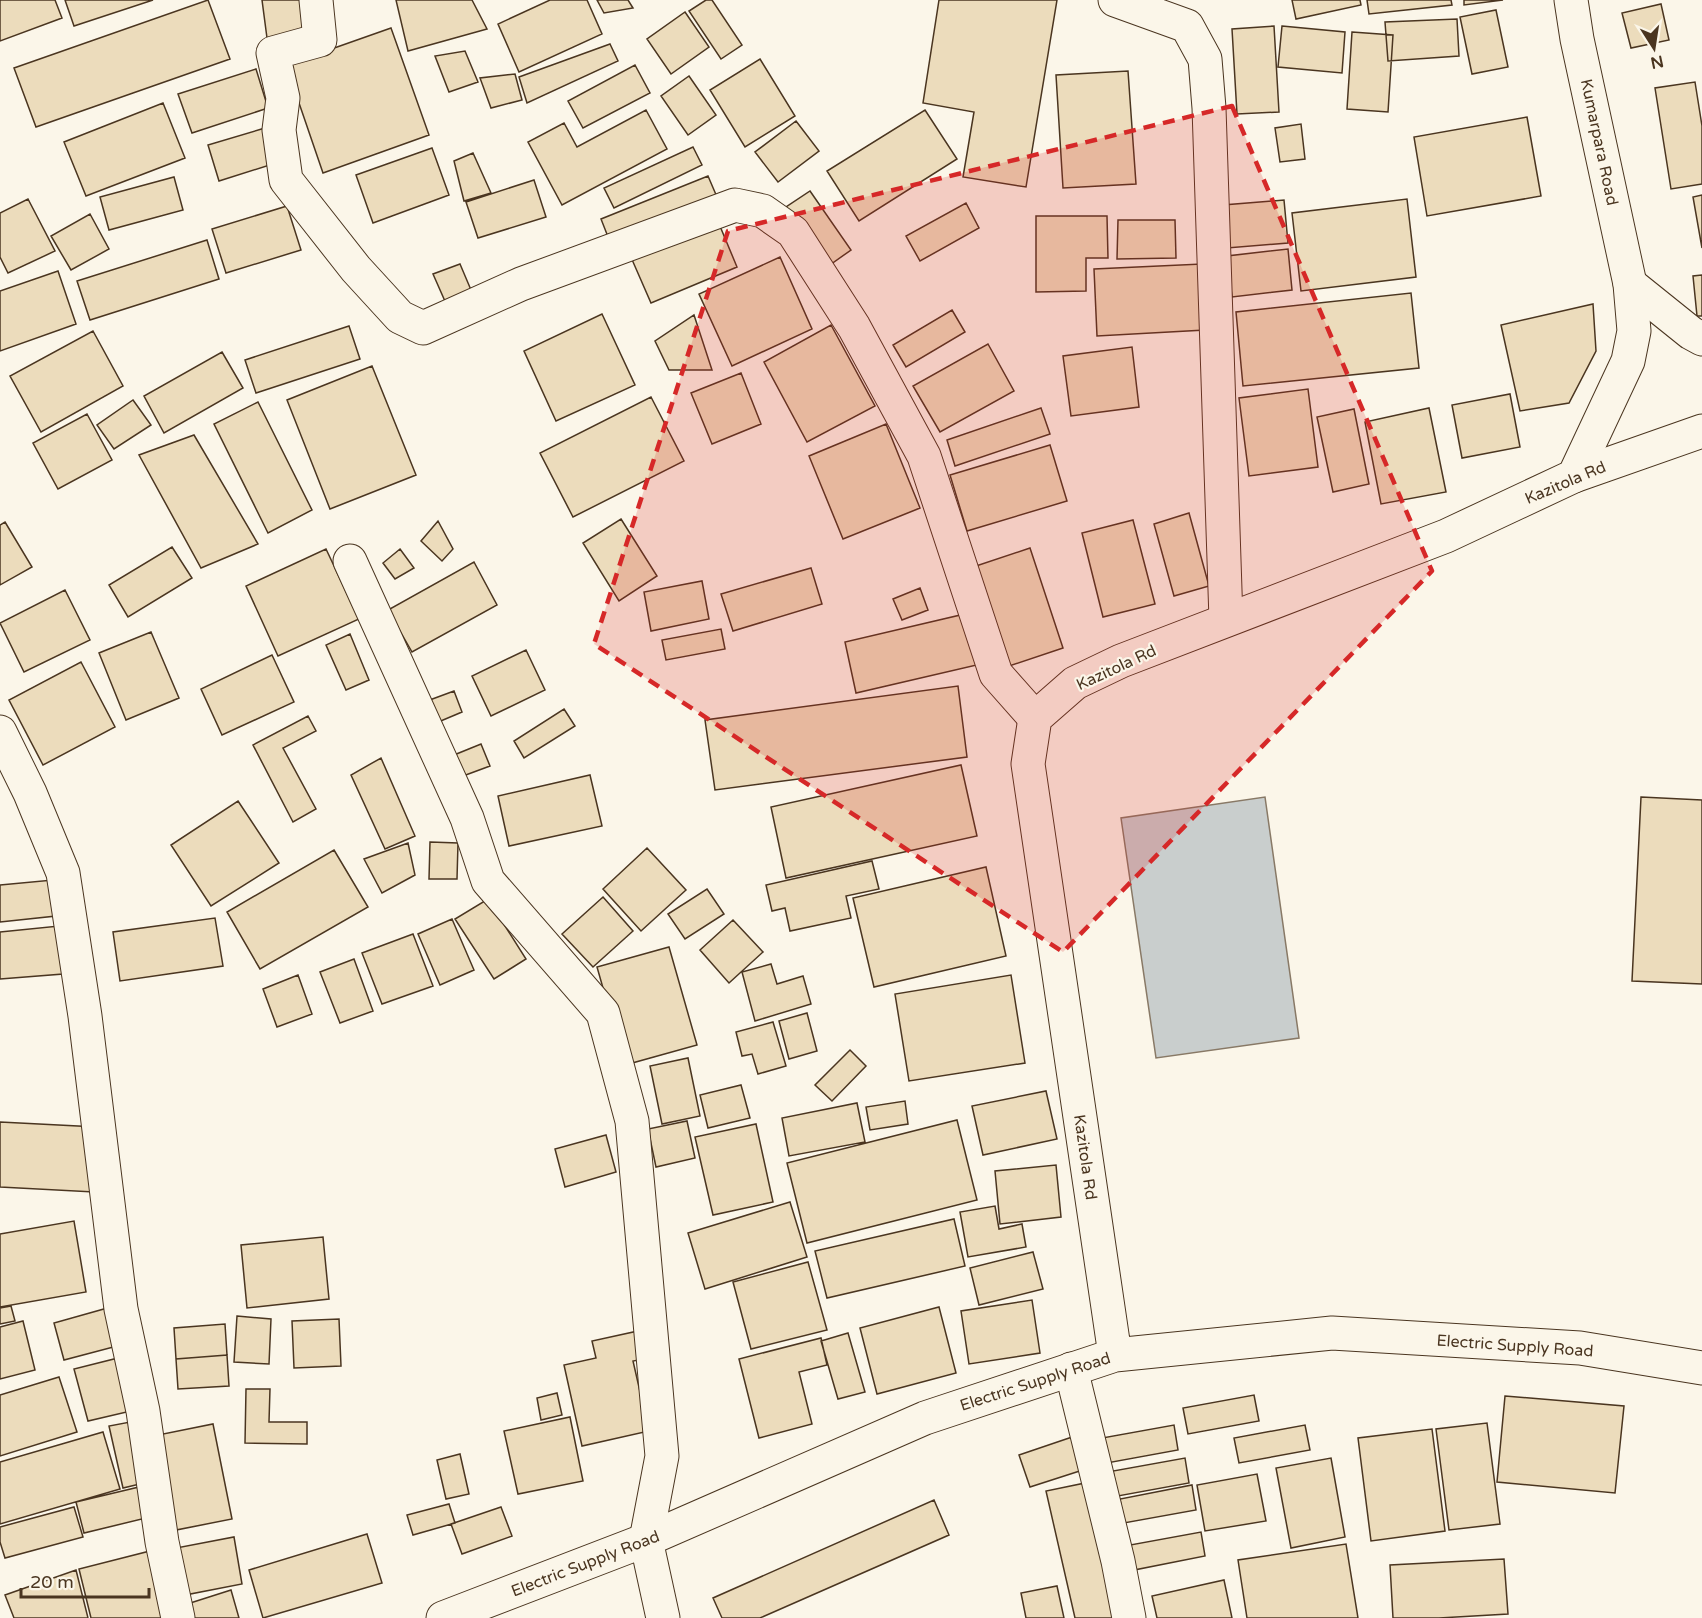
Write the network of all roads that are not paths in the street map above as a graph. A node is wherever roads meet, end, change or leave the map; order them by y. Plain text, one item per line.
1 (316, 0) edge
2 (1115, 0) edge
3 (1571, 0) edge
4 (1630, 284) junction
5 (1702, 339) edge
6 (1702, 431) edge
7 (1574, 476) junction
8 (350, 561) dead end
9 (1226, 620) junction
10 (1035, 718) junction
11 (0, 732) edge
12 (1115, 1355) junction
13 (1702, 1368) edge
14 (1071, 1369) junction
15 (646, 1540) junction
16 (178, 1618) edge
17 (443, 1618) edge
18 (663, 1618) edge
19 (1129, 1618) edge

1 - 10 street
2 - 9 street
3 - 4 street, Kumarpara Road
4 - 5 street
4 - 7 street, Kumarpara Road
6 - 7 street, Kazitola Rd
7 - 9 street, Kazitola Rd
8 - 15 street
9 - 10 street, Kazitola Rd
10 - 12 street, Kazitola Rd
11 - 16 street
12 - 13 street, Electric Supply Road
12 - 14 street, Electric Supply Road
14 - 15 street, Electric Supply Road
14 - 19 street
15 - 17 street, Electric Supply Road
15 - 18 street

